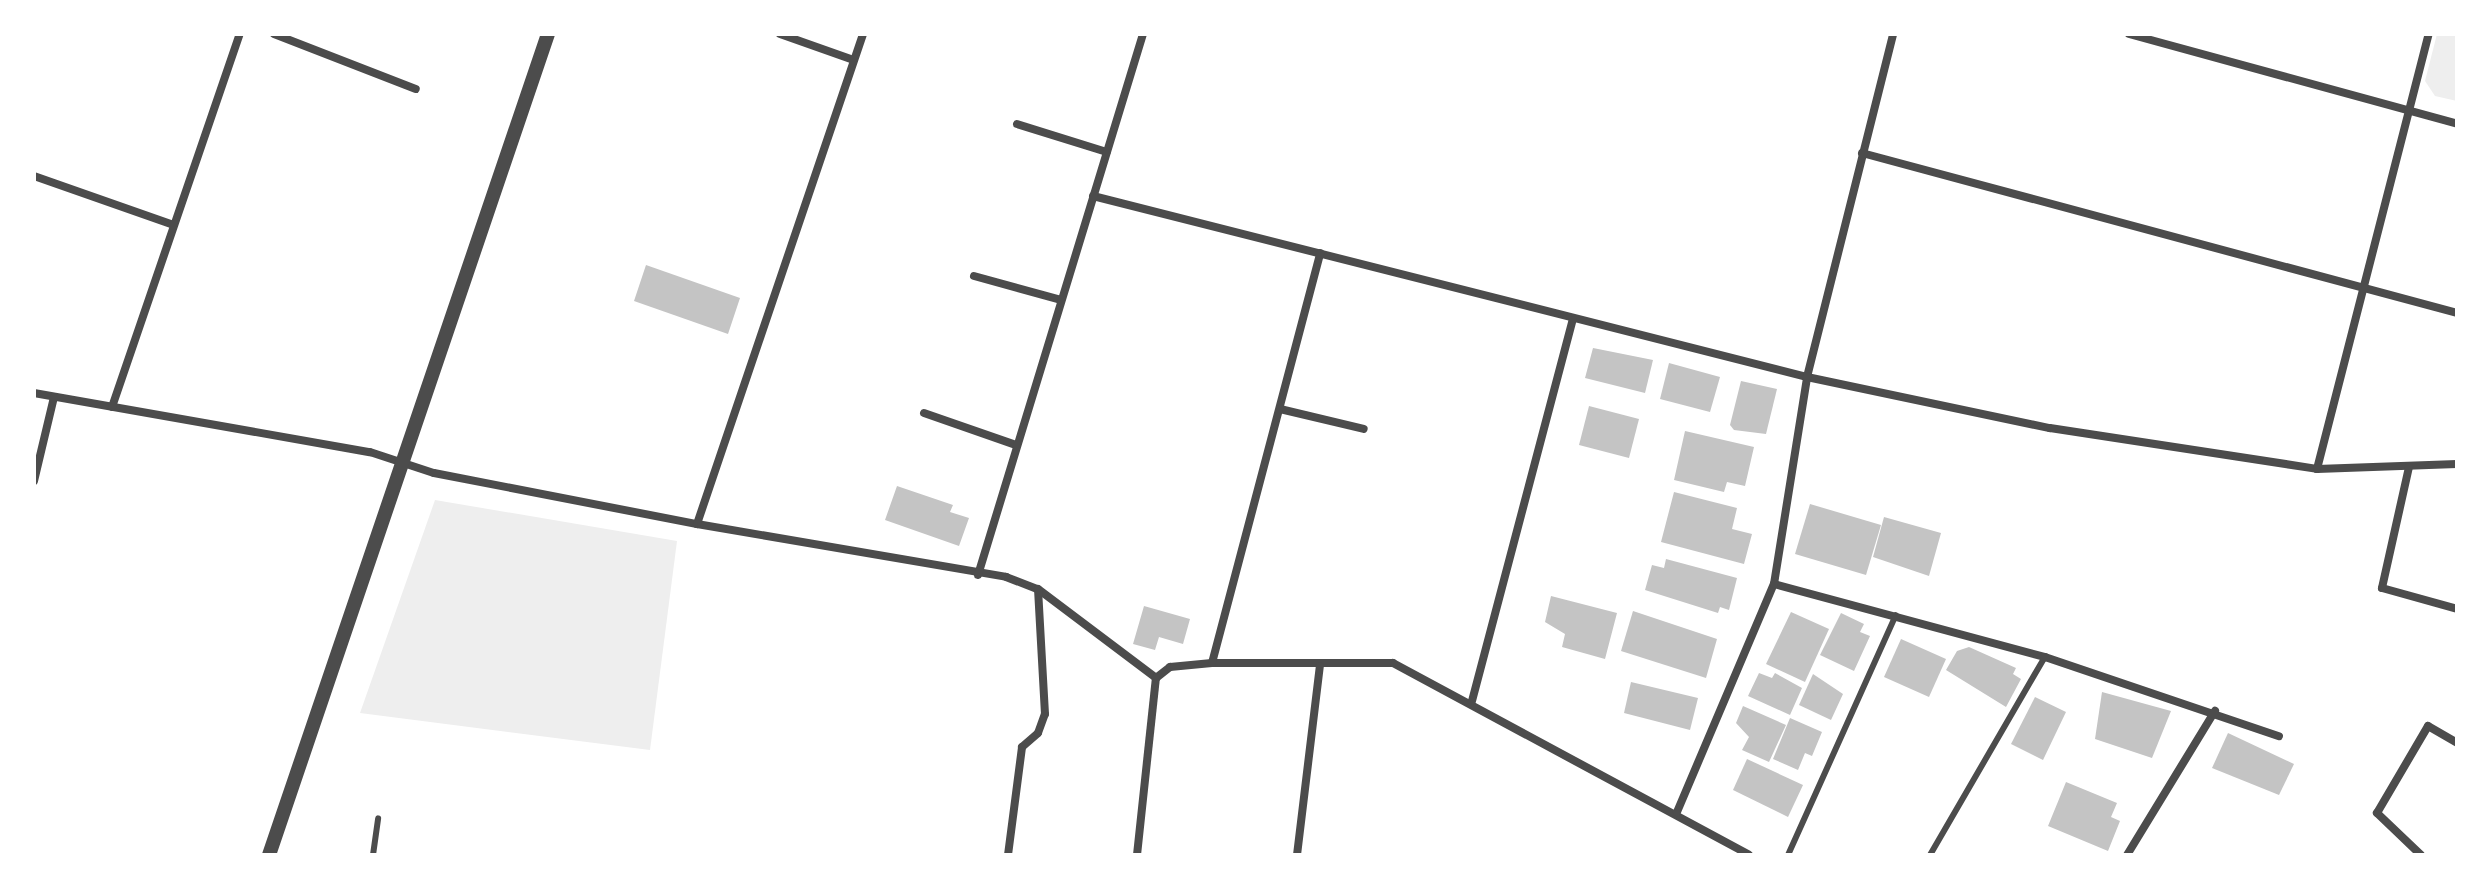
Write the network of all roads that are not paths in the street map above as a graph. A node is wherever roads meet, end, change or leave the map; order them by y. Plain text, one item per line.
1 (240, 34) edge
2 (274, 34) edge
3 (548, 34) edge
4 (780, 34) edge
5 (863, 34) edge
6 (1143, 34) edge
7 (1893, 34) edge
8 (2129, 34) edge
9 (2429, 34) edge
10 (854, 60) junction
11 (416, 89) dead end
12 (2409, 111) junction
13 (1017, 124) dead end
14 (2457, 124) edge
15 (1107, 152) junction
16 (1862, 153) junction
17 (34, 176) edge
18 (1093, 196) junction
19 (171, 224) junction
20 (1320, 253) junction
21 (974, 276) dead end
22 (2364, 289) junction
23 (1061, 300) junction
24 (2457, 313) edge
25 (1573, 320) junction
26 (1807, 377) junction
27 (34, 393) edge
28 (54, 397) junction
29 (112, 407) junction
30 (1280, 409) junction
31 (924, 413) dead end
32 (1364, 429) dead end
33 (1016, 445) junction
34 (401, 462) junction
35 (2457, 464) edge
36 (2409, 467) junction
37 (2317, 469) junction
38 (34, 481) edge
39 (697, 524) junction
40 (978, 575) junction
41 (1774, 584) junction
42 (1038, 589) junction
43 (2457, 609) edge
44 (1896, 615) junction
45 (2045, 657) junction
46 (1212, 663) junction
47 (1320, 666) junction
48 (1156, 678) junction
49 (1472, 701) junction
50 (2215, 711) junction
51 (2279, 736) dead end
52 (2457, 743) edge
53 (1677, 812) junction
54 (378, 818) dead end
55 (269, 855) edge
56 (373, 855) edge
57 (1008, 855) edge
58 (1137, 855) edge
59 (1297, 855) edge
60 (1749, 855) edge
61 (1788, 855) edge
62 (1930, 855) edge
63 (2127, 855) edge
64 (2421, 855) edge

1 - 19 street
2 - 11 street
3 - 34 street
4 - 10 street
5 - 10 street
6 - 15 street
7 - 16 street
8 - 12 street
9 - 12 street
10 - 39 street
12 - 14 street
12 - 22 street
13 - 15 street
15 - 18 street
16 - 22 street
16 - 26 street
17 - 19 street
18 - 20 street
18 - 23 street
19 - 29 street
20 - 25 street
20 - 30 street
21 - 23 street
22 - 24 street
22 - 37 street
23 - 33 street
25 - 26 street
25 - 49 street
26 - 37 street
26 - 41 street
27 - 28 street
28 - 29 street
28 - 38 street
29 - 34 street
30 - 32 street
30 - 46 street
31 - 33 street
33 - 40 street
34 - 39 street
34 - 55 street
35 - 36 street
36 - 37 street
36 - 43 street
39 - 40 street
40 - 42 street
41 - 44 street
41 - 53 street
42 - 48 street
42 - 57 street
44 - 45 street
44 - 61 lane
45 - 50 street
45 - 62 lane
46 - 47 street
46 - 48 street
47 - 49 street
47 - 59 street
48 - 58 street
49 - 53 street
50 - 51 street
50 - 63 street
52 - 64 street
53 - 60 street
54 - 56 lane

